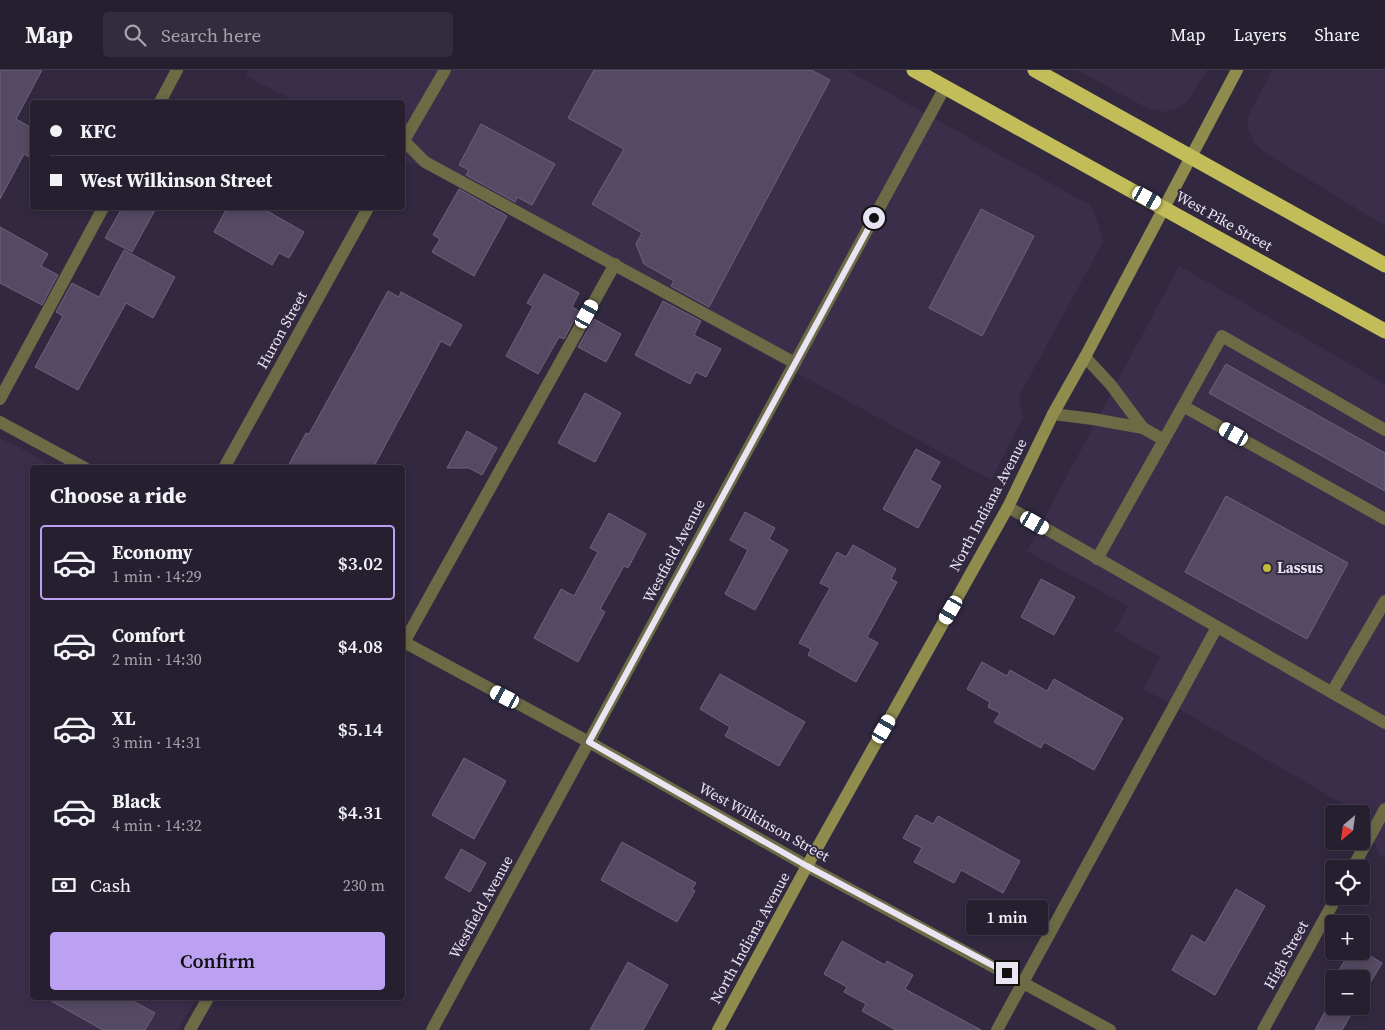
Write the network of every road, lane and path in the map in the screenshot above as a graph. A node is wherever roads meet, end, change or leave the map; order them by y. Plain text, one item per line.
1 (177, 70) edge
2 (444, 70) edge
3 (914, 70) edge
4 (1036, 70) edge
5 (1237, 70) edge
6 (945, 87) junction
7 (161, 100) edge
8 (405, 138) edge
9 (405, 144) edge
10 (1190, 155) junction
11 (1164, 207) junction
12 (102, 210) edge
13 (367, 210) edge
14 (615, 264) junction
15 (1385, 265) edge
16 (1385, 331) edge
17 (1085, 357) junction
18 (795, 363) junction
19 (0, 399) edge
20 (1183, 406) junction
21 (1053, 414) junction
22 (0, 422) edge
23 (1143, 428) junction
24 (1385, 430) edge
25 (1164, 440) junction
26 (79, 465) edge
27 (226, 465) edge
28 (1008, 508) junction
29 (1385, 519) edge
30 (1097, 559) junction
31 (1385, 601) edge
32 (1217, 627) junction
33 (405, 639) edge
34 (405, 644) edge
35 (1332, 692) junction
36 (1385, 723) edge
37 (589, 742) junction
38 (1385, 808) edge
39 (1357, 860) edge
40 (807, 866) junction
41 (1332, 905) edge
42 (1024, 982) junction
43 (207, 1000) edge
44 (190, 1030) edge
45 (432, 1030) edge
46 (718, 1030) edge
47 (997, 1030) edge
48 (1110, 1030) edge
49 (1263, 1030) edge

1 - 7 street
2 - 8 street
3 - 6 highway, West Pike Street
4 - 10 highway
5 - 10 street, North Indiana Avenue
6 - 11 highway, West Pike Street
6 - 18 street, Westfield Avenue
9 - 14 street
10 - 11 street, North Indiana Avenue
10 - 15 highway
11 - 16 highway, West Pike Street
11 - 17 street, North Indiana Avenue
12 - 19 street
13 - 27 street, Huron Street
14 - 18 street
14 - 33 street
17 - 21 street, North Indiana Avenue
17 - 23 street
18 - 37 street, Westfield Avenue
20 - 24 street
20 - 25 street
20 - 29 street
21 - 23 street
21 - 28 street, North Indiana Avenue
22 - 26 street
23 - 25 street
25 - 30 street
28 - 30 street
28 - 40 street, North Indiana Avenue
30 - 32 street
31 - 35 street
32 - 35 street
32 - 42 street
34 - 37 street, West Wilkinson Street
35 - 36 street
37 - 40 street, West Wilkinson Street
37 - 45 street, Westfield Avenue
38 - 39 street
40 - 42 street, West Wilkinson Street
40 - 46 street, North Indiana Avenue
41 - 49 street, High Street
42 - 47 street
42 - 48 street, West Wilkinson Street
43 - 44 street

